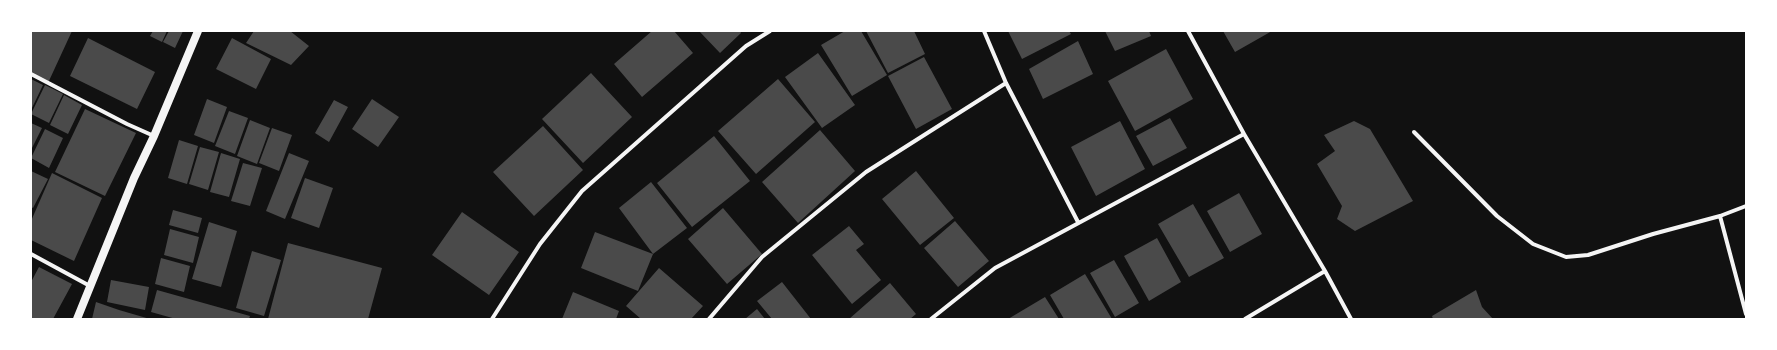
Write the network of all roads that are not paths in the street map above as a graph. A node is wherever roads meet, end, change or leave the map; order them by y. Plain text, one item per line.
1 (198, 31) edge
2 (770, 31) edge
3 (984, 31) edge
4 (1188, 31) edge
5 (31, 74) edge
6 (1006, 83) junction
7 (1414, 132) dead end
8 (1244, 134) junction
9 (154, 136) junction
10 (1746, 206) edge
11 (1720, 216) junction
12 (1078, 222) junction
13 (31, 254) edge
14 (1325, 271) junction
15 (90, 286) junction
16 (1746, 314) edge
17 (77, 319) edge
18 (492, 319) edge
19 (709, 319) edge
20 (931, 319) edge
21 (1245, 319) edge
22 (1351, 319) edge

1 - 9 main road
2 - 18 street
3 - 6 street
4 - 8 street
5 - 9 street
6 - 12 street
6 - 19 street
7 - 11 street
8 - 12 street
8 - 14 street
9 - 15 main road
10 - 11 street
11 - 16 street
12 - 20 street
13 - 15 street
14 - 21 street
14 - 22 street
15 - 17 main road

